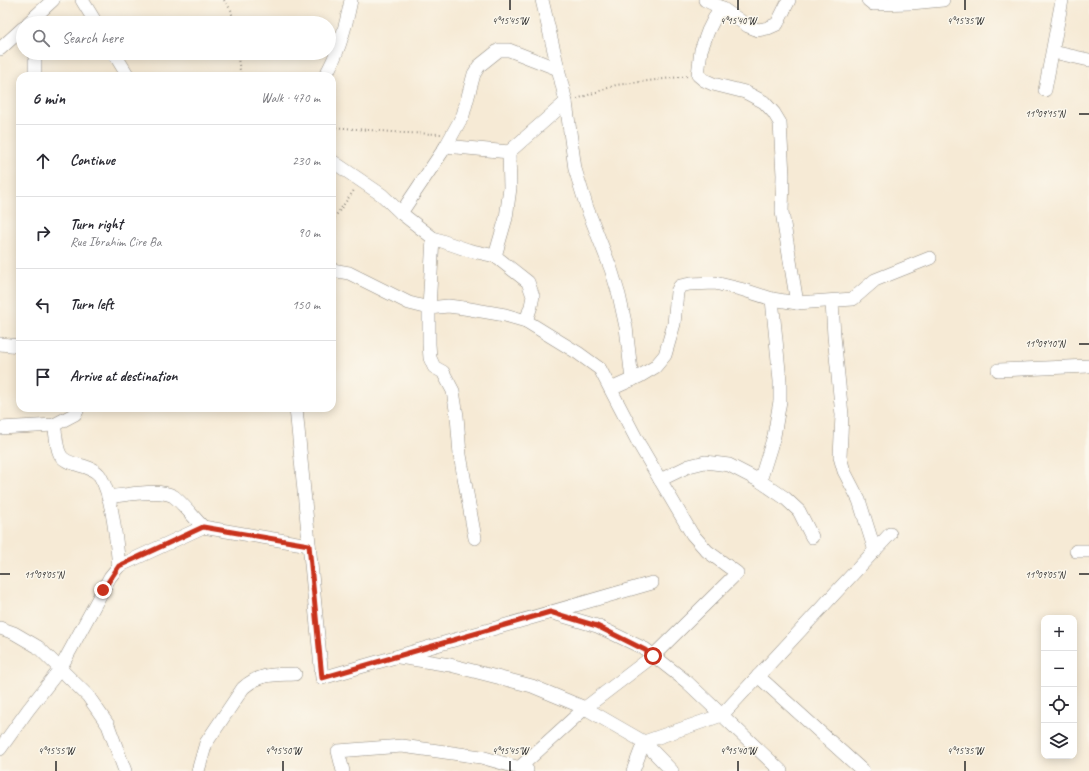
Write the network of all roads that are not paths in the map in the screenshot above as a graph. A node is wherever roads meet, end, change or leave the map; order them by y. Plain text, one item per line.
1 (53, 0) edge
2 (82, 0) edge
3 (351, 0) edge
4 (542, 0) edge
5 (705, 0) edge
6 (789, 0) edge
7 (868, 0) edge
8 (943, 0) edge
9 (1062, 0) edge
10 (720, 7) junction
11 (38, 16) edge
12 (92, 16) edge
13 (16, 34) edge
14 (0, 49) edge
15 (1052, 52) junction
16 (336, 54) edge
17 (35, 60) edge
18 (118, 60) edge
19 (333, 60) edge
20 (1089, 60) edge
21 (558, 69) junction
22 (35, 72) edge
23 (126, 72) edge
24 (328, 72) edge
25 (1045, 90) dead end
26 (566, 102) junction
27 (446, 146) junction
28 (509, 152) junction
29 (336, 164) edge
30 (401, 213) junction
31 (433, 238) junction
32 (495, 256) junction
33 (930, 258) dead end
34 (336, 271) edge
35 (772, 299) junction
36 (832, 302) junction
37 (797, 303) junction
38 (429, 308) junction
39 (526, 321) junction
40 (0, 344) edge
41 (16, 346) edge
42 (1089, 366) edge
43 (998, 370) dead end
44 (632, 380) junction
45 (611, 389) junction
46 (76, 412) edge
47 (296, 412) edge
48 (54, 424) junction
49 (0, 428) edge
50 (660, 480) junction
51 (760, 481) junction
52 (108, 497) junction
53 (203, 527) junction
54 (890, 534) dead end
55 (812, 537) dead end
56 (475, 538) dead end
57 (309, 545) junction
58 (875, 550) junction
59 (119, 566) junction
60 (652, 583) dead end
61 (550, 612) junction
62 (0, 628) edge
63 (653, 656) junction
64 (396, 657) junction
65 (60, 669) junction
66 (295, 674) dead end
67 (758, 676) junction
68 (585, 708) junction
69 (722, 715) junction
70 (644, 742) junction
71 (0, 749) edge
72 (524, 770) edge
73 (125, 771) edge
74 (198, 771) edge
75 (343, 771) edge
76 (633, 771) edge
77 (672, 771) edge
78 (781, 771) edge
79 (863, 771) edge

1 - 11 street
2 - 12 street
3 - 16 street
4 - 21 street
5 - 10 street
6 - 10 street
7 - 8 street
9 - 15 street
10 - 37 street
13 - 14 street
15 - 20 street
15 - 25 street
17 - 22 street
18 - 23 street
19 - 24 street
21 - 26 street
21 - 27 street
26 - 28 street
26 - 44 street
27 - 28 street
27 - 30 street
28 - 32 street
29 - 30 street
30 - 31 street
31 - 32 street
31 - 38 street
32 - 39 street
33 - 36 street
34 - 38 street
35 - 37 street
35 - 44 street
35 - 51 street
36 - 37 street
36 - 58 street
38 - 39 street
38 - 56 street
39 - 45 street
40 - 41 street
42 - 43 street
44 - 45 street
45 - 50 street
46 - 48 street
47 - 57 street
48 - 49 street
48 - 52 street
50 - 51 street
50 - 63 street
51 - 55 street
52 - 53 street
52 - 59 street
53 - 57 street
53 - 59 street
54 - 58 street
57 - 64 street
58 - 67 street
59 - 65 street
60 - 61 street
61 - 63 street
61 - 64 street
62 - 65 street
63 - 68 street
63 - 69 street
64 - 68 street
65 - 71 street
65 - 73 street
66 - 74 street
67 - 69 street
67 - 79 street
68 - 70 street
68 - 72 street
69 - 70 street
69 - 78 street
70 - 76 street
70 - 77 street
72 - 75 street

